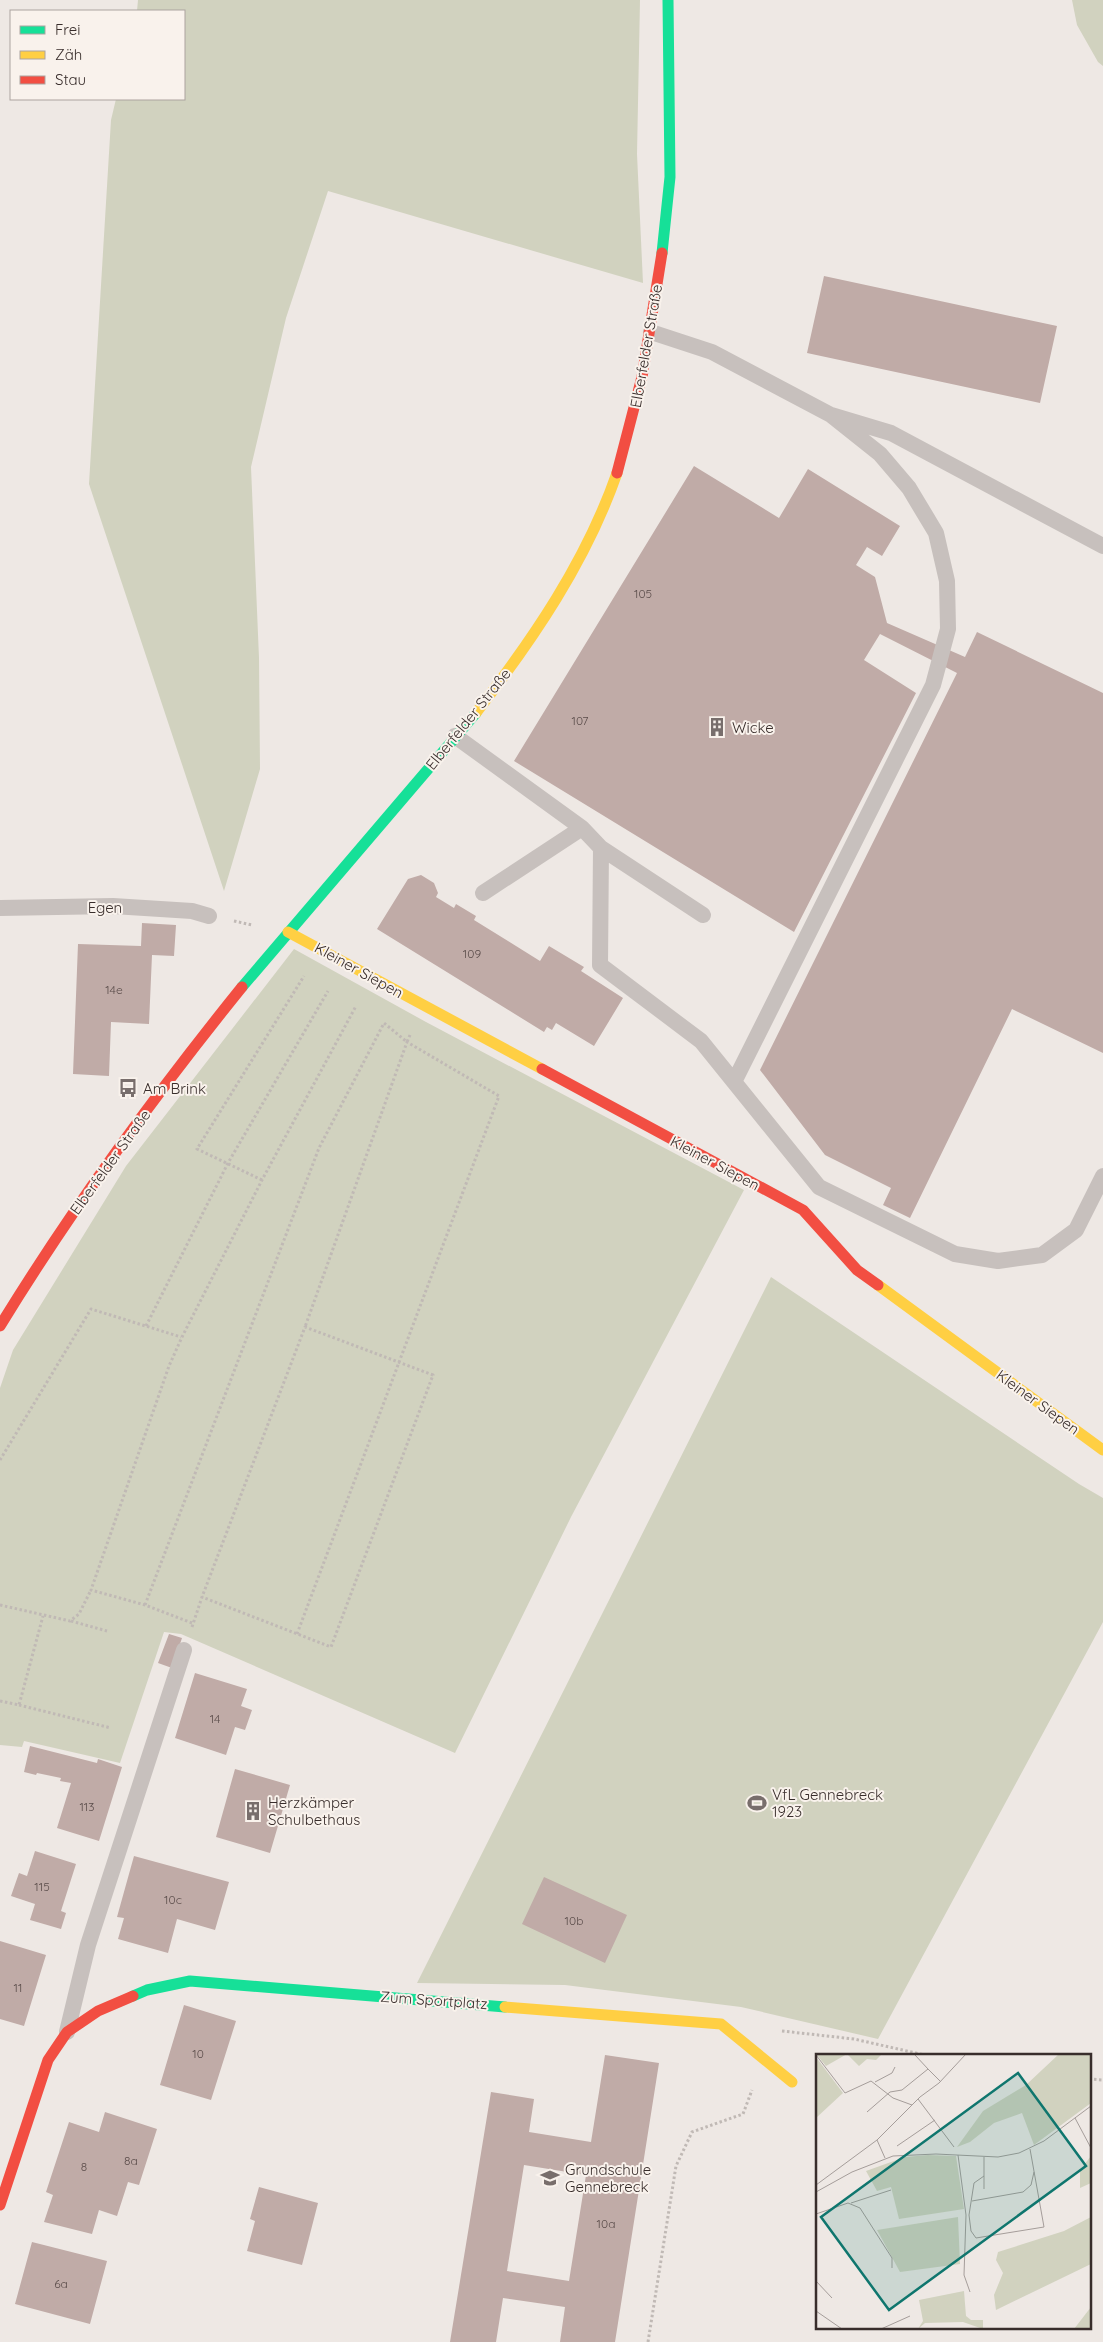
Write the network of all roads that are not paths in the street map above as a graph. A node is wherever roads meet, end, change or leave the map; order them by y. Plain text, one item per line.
1 (668, 0) edge
2 (651, 332) junction
3 (831, 415) junction
4 (1103, 546) edge
5 (455, 736) junction
6 (582, 828) junction
7 (601, 848) junction
8 (483, 892) dead end
9 (0, 908) edge
10 (209, 916) road end
11 (703, 916) dead end
12 (288, 932) junction
13 (734, 1082) junction
14 (1103, 1176) edge
15 (0, 1326) edge
16 (1103, 1450) edge
17 (184, 1650) dead end
18 (67, 2032) junction
19 (792, 2082) dead end
20 (0, 2206) edge

1 - 2 street, Elberfelder Straße
2 - 3 lane
2 - 5 street, Elberfelder Straße
3 - 4 lane
3 - 13 lane
5 - 6 lane
5 - 12 street, Elberfelder Straße
6 - 7 lane
6 - 8 lane
7 - 11 lane
7 - 13 lane
9 - 10 lane, Egen
12 - 15 street, Elberfelder Straße
12 - 16 street, Kleiner Siepen
13 - 14 lane
17 - 18 lane, Zum Sportplatz
18 - 19 street, Zum Sportplatz
18 - 20 street, Zum Sportplatz

